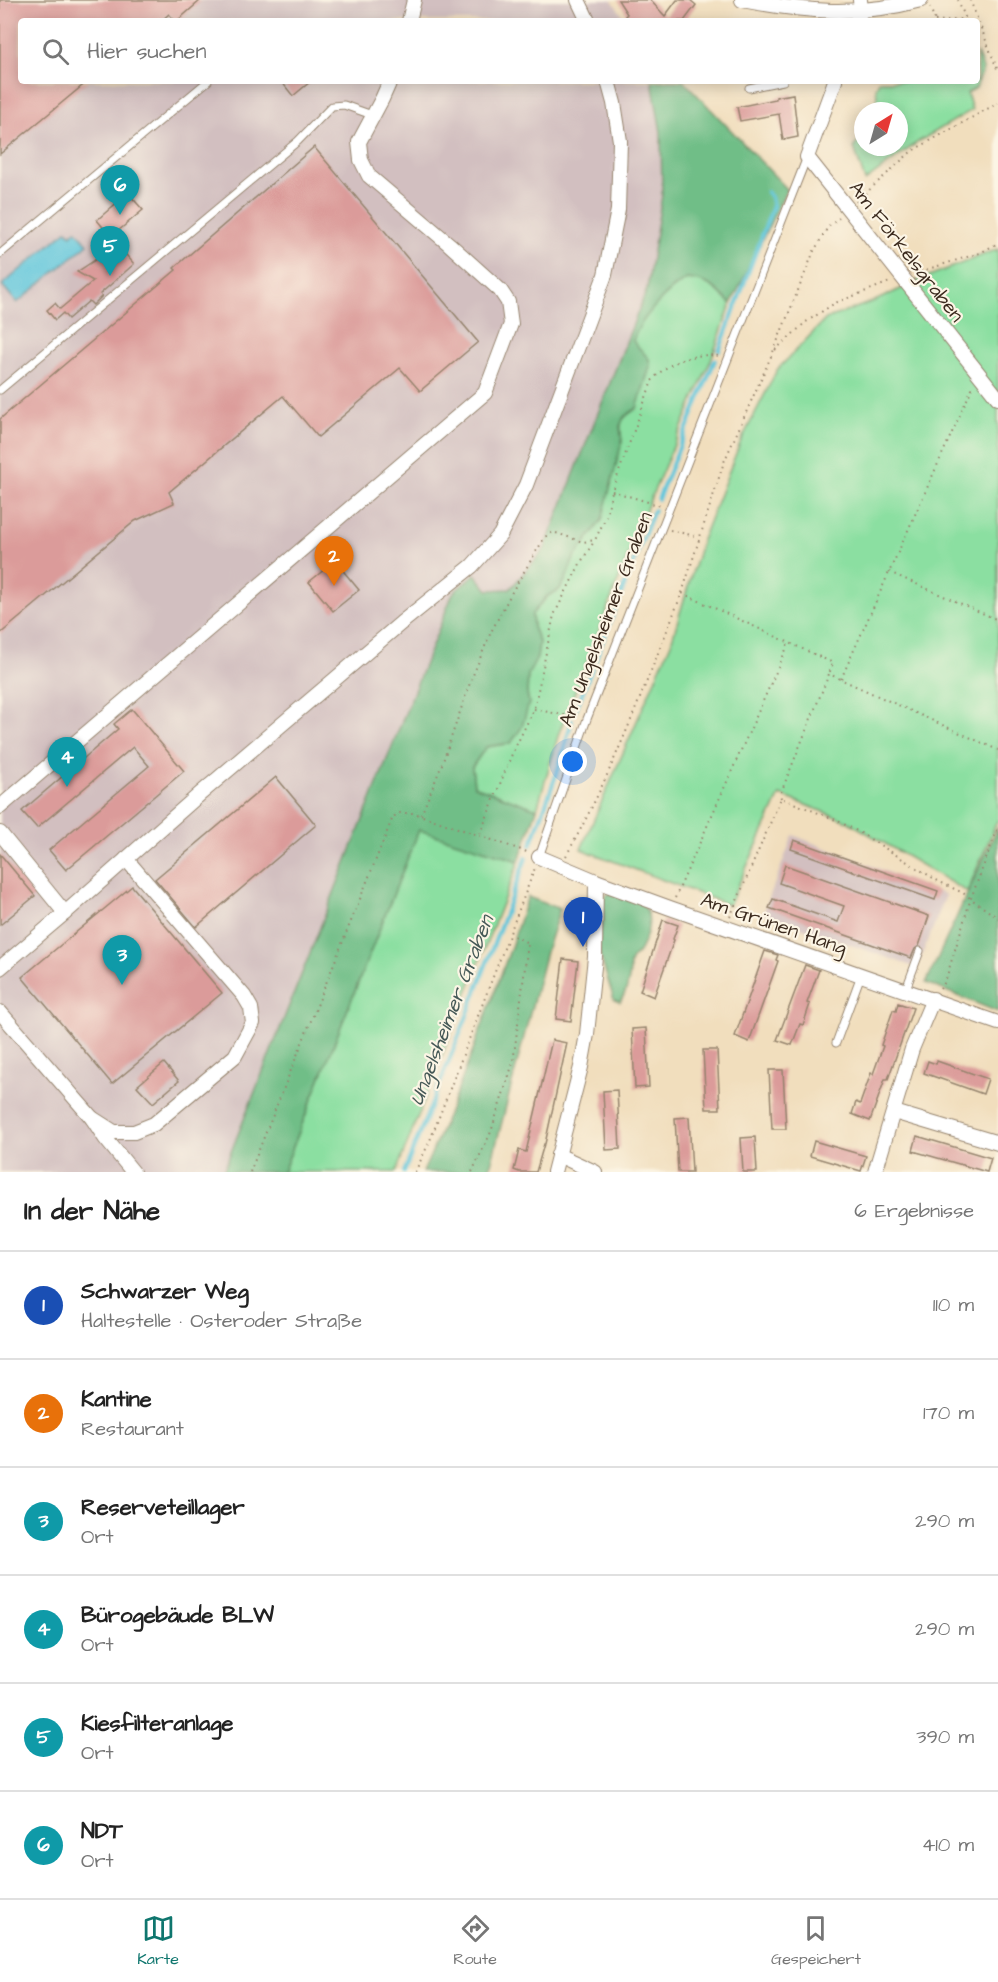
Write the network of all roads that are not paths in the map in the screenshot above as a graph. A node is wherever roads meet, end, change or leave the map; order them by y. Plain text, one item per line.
1 (414, 0) edge
2 (578, 0) edge
3 (742, 0) edge
4 (921, 0) edge
5 (789, 4) edge
6 (860, 10) edge
7 (410, 18) edge
8 (587, 18) edge
9 (204, 84) edge
10 (389, 84) edge
11 (609, 84) edge
12 (768, 84) edge
13 (834, 84) edge
14 (749, 88) dead end
15 (372, 116) junction
16 (807, 157) junction
17 (0, 254) edge
18 (0, 390) edge
19 (998, 398) edge
20 (0, 807) edge
21 (0, 833) edge
22 (539, 857) joint
23 (126, 859) junction
24 (596, 881) junction
25 (65, 913) junction
26 (920, 951) dead end
27 (0, 968) edge
28 (862, 974) junction
29 (906, 989) junction
30 (933, 999) junction
31 (0, 1012) edge
32 (998, 1023) edge
33 (836, 1043) dead end
34 (894, 1112) junction
35 (92, 1118) junction
36 (998, 1143) edge
37 (558, 1155) junction
38 (133, 1172) edge
39 (554, 1172) edge
40 (595, 1172) edge
41 (875, 1172) edge

1 - 7 street
2 - 8 street
3 - 5 street
4 - 6 street
5 - 6 street
9 - 17 lane
10 - 15 street
11 - 23 street
12 - 14 lane
13 - 16 street, Am Ungelsheimer Graben
15 - 18 lane
15 - 20 street
16 - 19 street, Am Förkelsgraben
16 - 22 lane, Am Ungelsheimer Graben
21 - 25 street
22 - 24 street, Am Grünen Hang
23 - 25 street
23 - 35 street
24 - 28 street, Am Grünen Hang
24 - 37 street
25 - 27 street
26 - 29 lane
28 - 29 street, Am Grünen Hang
28 - 33 lane
29 - 30 street, Am Grünen Hang
30 - 32 street, Am Grünen Hang
30 - 34 street
31 - 35 street
34 - 36 street
34 - 41 street
35 - 38 street
37 - 39 street
37 - 40 street

